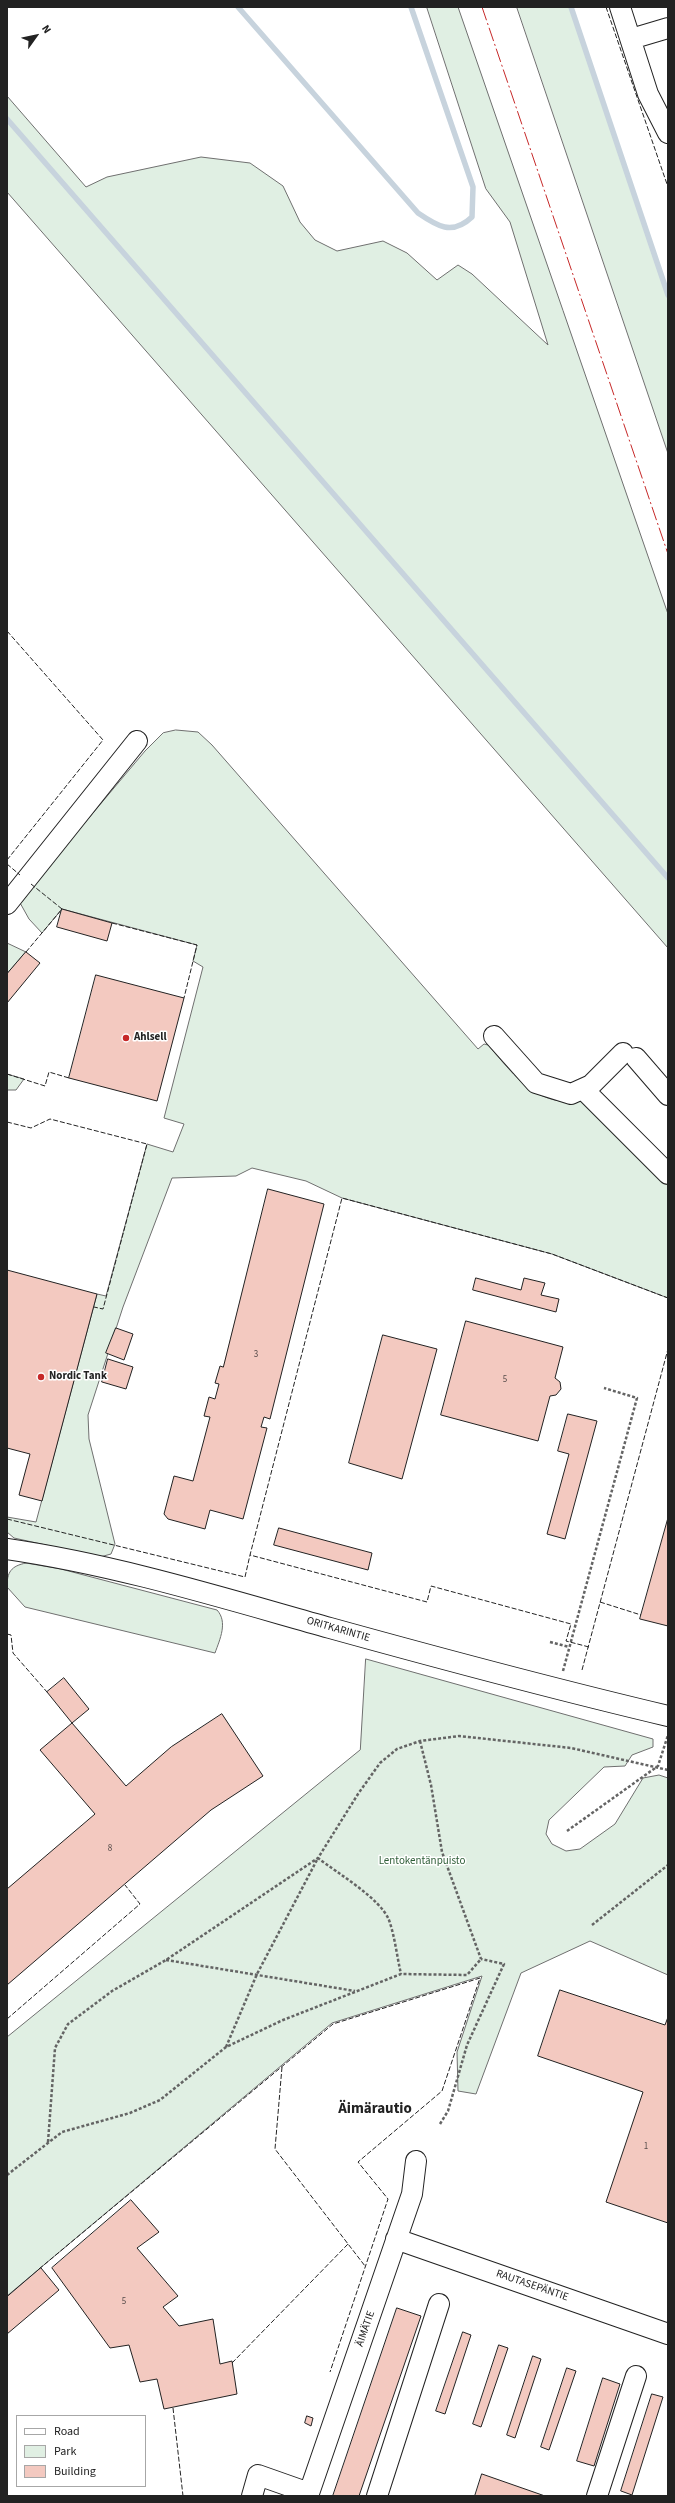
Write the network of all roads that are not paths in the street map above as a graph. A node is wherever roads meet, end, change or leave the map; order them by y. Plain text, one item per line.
1 (620, 7) edge
2 (668, 28) edge
3 (631, 39) junction
4 (668, 133) edge
5 (137, 741) dead end
6 (7, 904) edge
7 (494, 1036) dead end
8 (583, 1089) junction
9 (668, 1095) edge
10 (668, 1174) edge
11 (7, 1549) edge
12 (668, 1716) edge
13 (416, 2161) dead end
14 (396, 2239) junction
15 (439, 2304) dead end
16 (668, 2334) edge
17 (636, 2376) dead end
18 (309, 2494) edge
19 (252, 2496) edge
20 (377, 2496) edge
21 (597, 2496) edge

1 - 3 street
2 - 3 street
3 - 4 street
5 - 6 street
7 - 8 street
8 - 9 street
8 - 10 street
11 - 12 street, ORITKARINTIE
13 - 14 street, ÄIMÄTIE
14 - 16 street, RAUTASEPÄNTIE
14 - 18 street, ÄIMÄTIE
15 - 20 street
17 - 21 street
18 - 19 street

